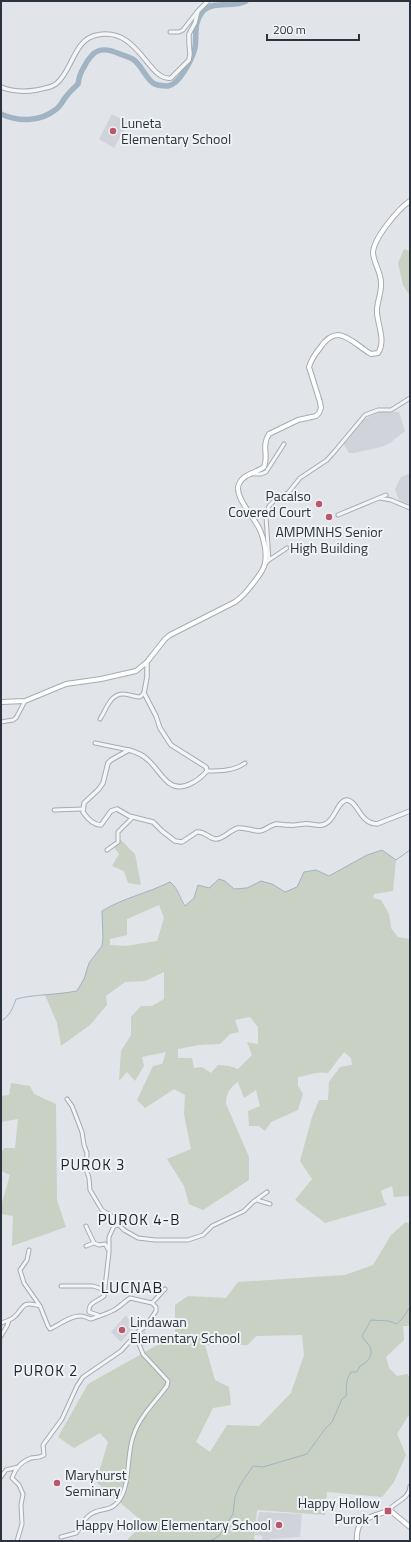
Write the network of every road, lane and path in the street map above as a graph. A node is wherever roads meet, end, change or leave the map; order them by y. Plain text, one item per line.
1 (208, 1) edge
2 (198, 11) junction
3 (170, 32) dead end
4 (1, 88) edge
5 (410, 201) edge
6 (410, 398) edge
7 (284, 444) dead end
8 (251, 474) junction
9 (386, 495) dead end
10 (380, 498) junction
11 (410, 508) edge
12 (338, 515) dead end
13 (286, 548) dead end
14 (269, 560) junction
15 (265, 564) junction
16 (147, 662) junction
17 (144, 693) junction
18 (25, 701) junction
19 (1, 702) edge
20 (100, 719) dead end
21 (1, 722) edge
22 (95, 743) dead end
23 (129, 750) junction
24 (245, 763) dead end
25 (207, 771) junction
26 (83, 809) junction
27 (54, 810) dead end
28 (410, 811) edge
29 (133, 817) junction
30 (107, 850) dead end
31 (66, 1099) dead end
32 (267, 1192) dead end
33 (256, 1200) junction
34 (270, 1204) dead end
35 (86, 1226) dead end
36 (114, 1226) junction
37 (94, 1243) junction
38 (86, 1246) dead end
39 (29, 1250) dead end
40 (109, 1252) junction
41 (61, 1286) dead end
42 (165, 1289) dead end
43 (104, 1290) junction
44 (152, 1303) junction
45 (40, 1306) junction
46 (100, 1315) junction
47 (9, 1320) junction
48 (1, 1323) edge
49 (1, 1336) edge
50 (133, 1339) junction
51 (18, 1467) junction
52 (1, 1477) edge
53 (410, 1486) edge
54 (388, 1511) junction
55 (410, 1527) edge
56 (61, 1537) dead end
57 (16, 1541) edge
58 (357, 1541) edge

1 - 2 street
2 - 3 street
2 - 4 street
5 - 8 main road
6 - 14 street
7 - 8 street
8 - 15 main road
9 - 10 street
10 - 11 street
10 - 12 street
13 - 14 street
14 - 15 street
15 - 16 main road
16 - 17 street
16 - 18 main road
17 - 20 street
17 - 25 street
18 - 19 main road
18 - 21 street
22 - 23 street
23 - 25 street
23 - 26 street
24 - 25 street
26 - 27 street
26 - 29 street
28 - 29 street
29 - 30 street
31 - 36 street
32 - 33 street
33 - 34 street
33 - 36 street
35 - 37 street
36 - 40 street
37 - 38 street
37 - 40 street
39 - 45 street
40 - 43 street
41 - 43 street
42 - 44 street
43 - 46 street
44 - 46 street
44 - 50 street
45 - 46 street
45 - 47 street
47 - 48 street
47 - 49 street
50 - 51 street
50 - 56 street
51 - 52 street
51 - 57 street
53 - 54 street
54 - 55 main road
54 - 58 main road

